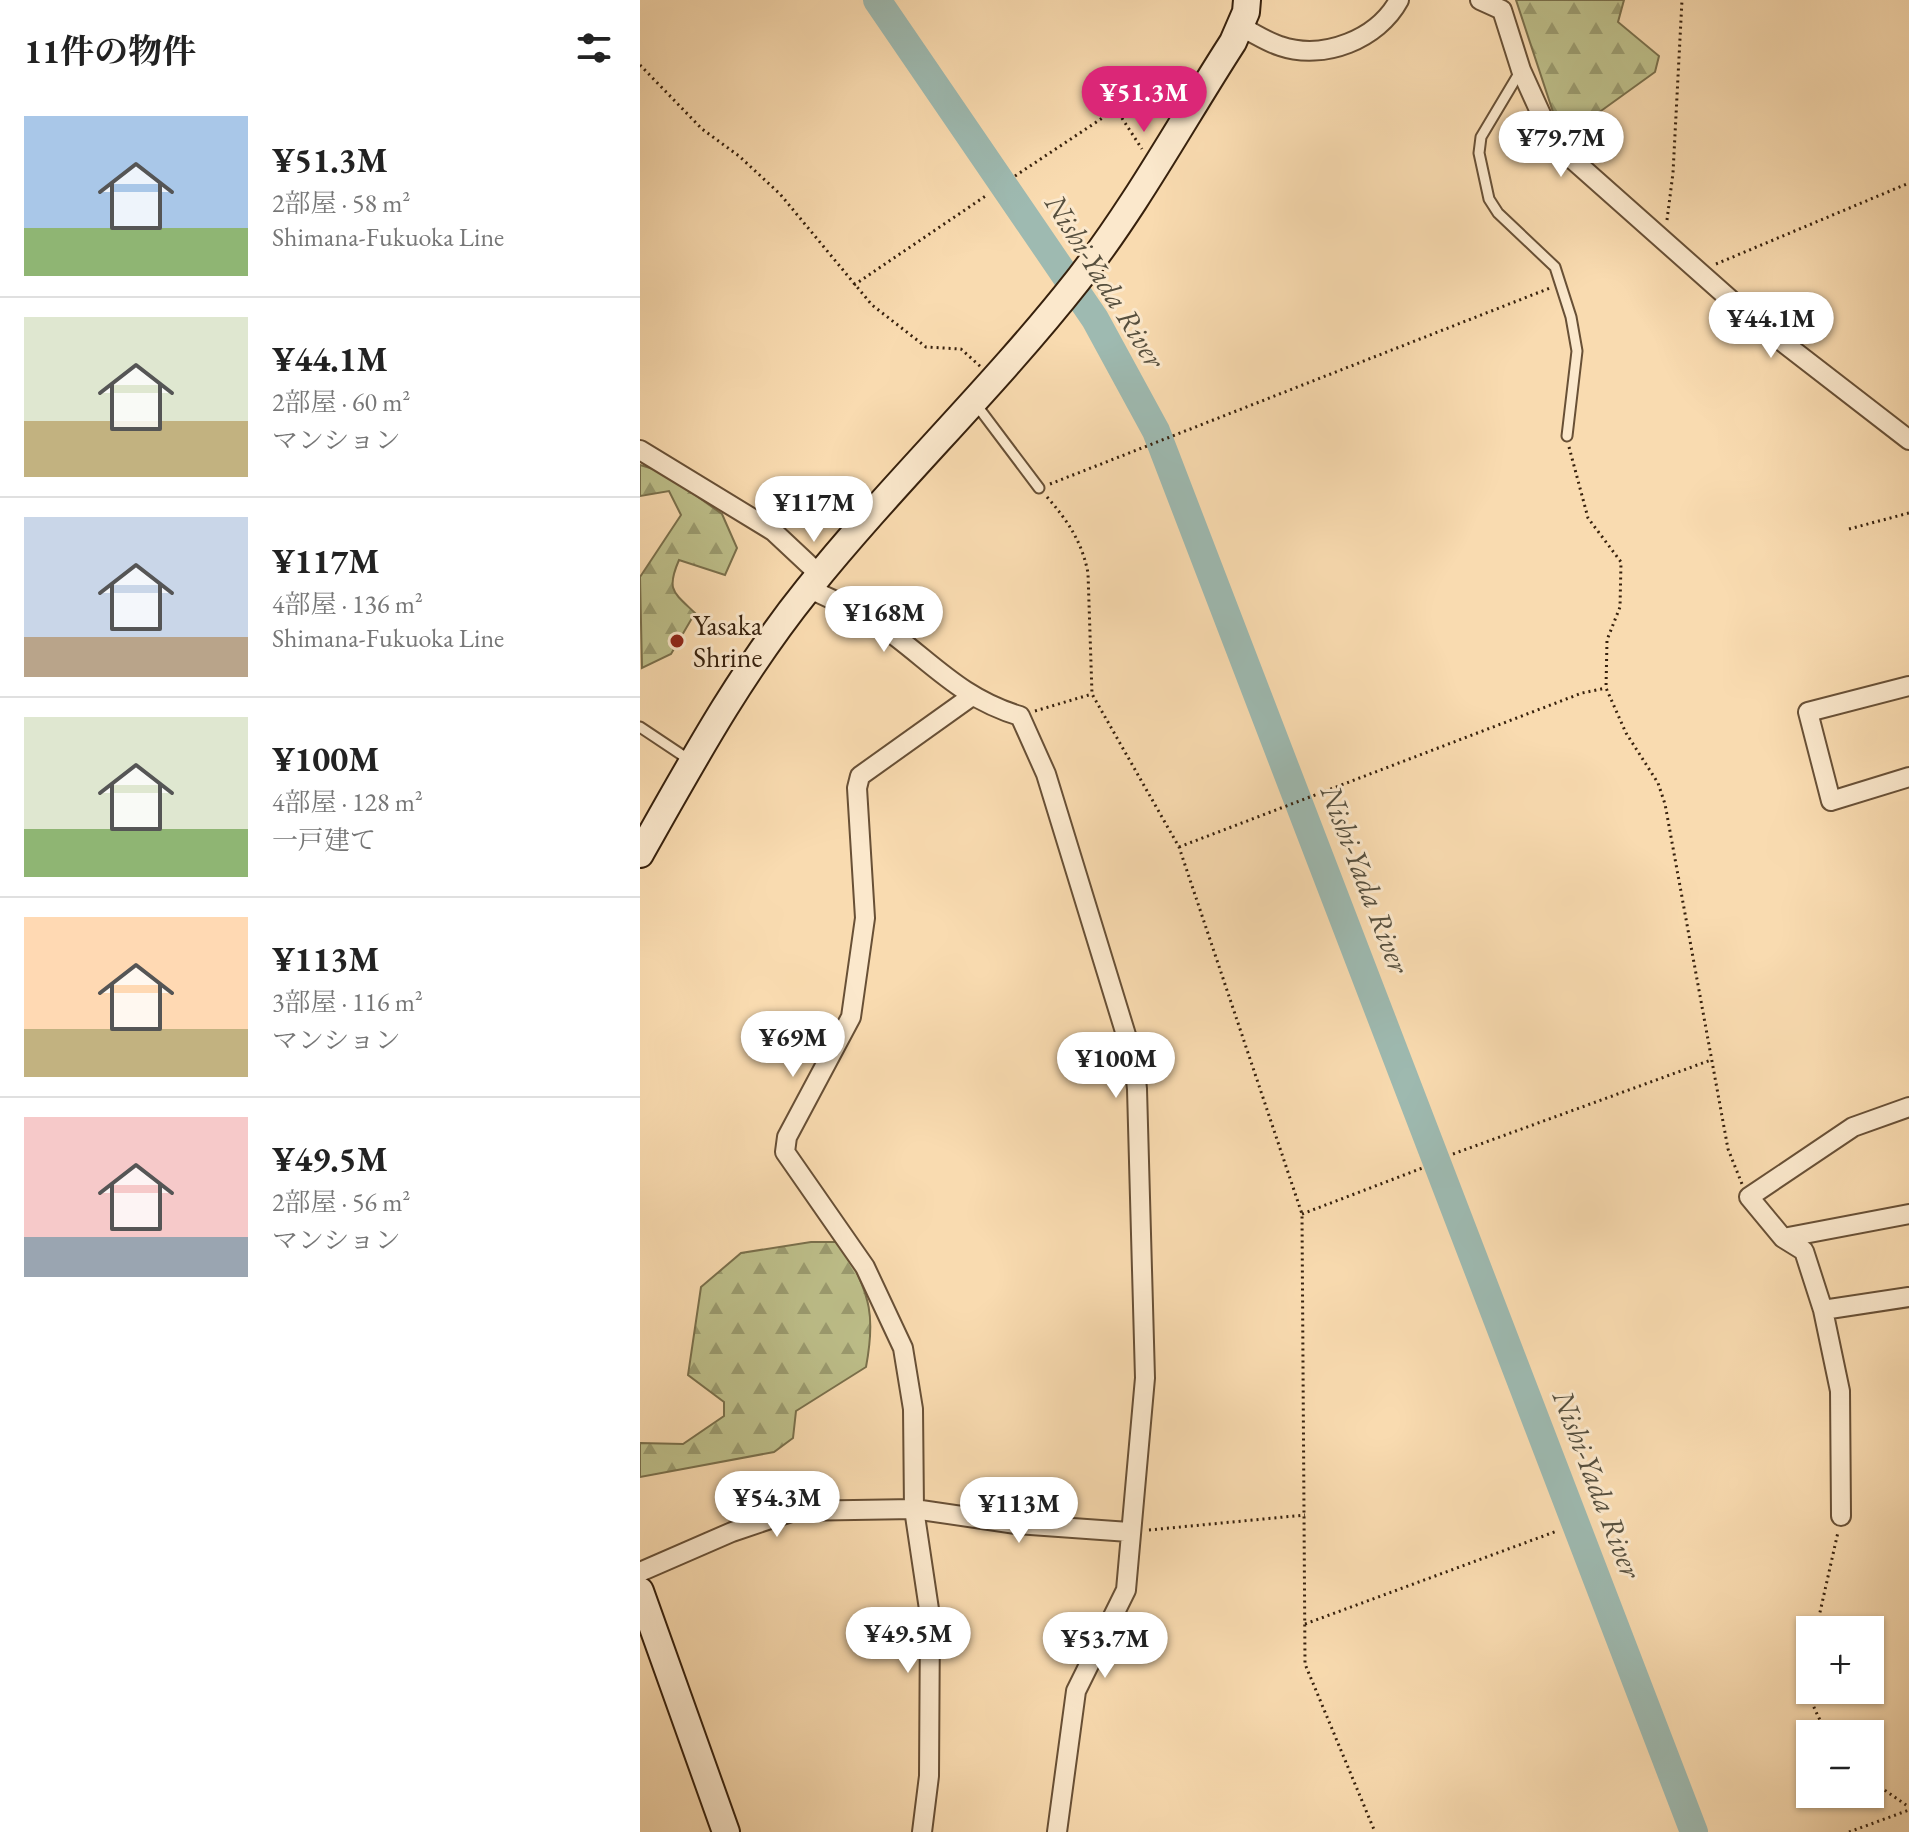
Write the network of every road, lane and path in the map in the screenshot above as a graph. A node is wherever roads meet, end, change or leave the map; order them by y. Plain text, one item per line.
1 (1247, 0) edge
2 (1399, 0) edge
3 (1480, 0) edge
4 (1682, 0) edge
5 (1241, 27) junction
6 (640, 65) edge
7 (1521, 70) junction
8 (1155, 164) junction
9 (1015, 176) dead end
10 (1909, 183) edge
11 (987, 195) dead end
12 (1664, 242) junction
13 (1698, 271) junction
14 (854, 285) junction
15 (1560, 285) junction
16 (994, 381) junction
17 (975, 403) junction
18 (1567, 436) joint
19 (1909, 440) edge
20 (640, 450) edge
21 (1039, 488) junction
22 (1909, 513) edge
23 (1849, 529) dead end
24 (814, 582) junction
25 (1909, 686) edge
26 (1606, 688) junction
27 (1092, 694) junction
28 (972, 696) junction
29 (1020, 716) junction
30 (640, 727) edge
31 (691, 761) junction
32 (1909, 777) edge
33 (1179, 847) junction
34 (640, 854) edge
35 (1711, 1060) junction
36 (1909, 1107) edge
37 (1453, 1154) dead end
38 (1425, 1167) dead end
39 (1749, 1197) junction
40 (1302, 1214) junction
41 (1909, 1214) edge
42 (1783, 1238) junction
43 (1909, 1297) edge
44 (1823, 1310) junction
45 (914, 1509) junction
46 (1305, 1515) junction
47 (1841, 1516) joint
48 (1557, 1531) dead end
49 (1129, 1532) junction
50 (640, 1572) edge
51 (640, 1591) edge
52 (1819, 1616) edge
53 (1305, 1624) junction
54 (1884, 1790) edge
55 (1909, 1809) edge
56 (726, 1832) edge
57 (922, 1832) edge
58 (1057, 1832) edge
59 (1375, 1832) edge
60 (1849, 1832) edge

1 - 5 main road
2 - 5 street
3 - 7 street
4 - 12 path
5 - 8 main road
6 - 14 path
7 - 12 street
7 - 15 lane
8 - 9 path
8 - 16 main road
10 - 13 path
11 - 14 path
12 - 13 street
13 - 19 street
14 - 16 path
15 - 18 lane
15 - 21 path
16 - 17 main road
17 - 21 lane
17 - 24 main road
18 - 26 path
20 - 24 street
21 - 27 path
22 - 23 path
24 - 28 street
24 - 31 main road
25 - 32 street
26 - 33 path
26 - 35 path
27 - 29 path
27 - 33 path
28 - 29 street
28 - 45 street
29 - 49 street
30 - 31 lane
31 - 34 main road
33 - 40 path
35 - 37 path
35 - 39 path
36 - 39 street
38 - 40 path
39 - 42 street
40 - 46 path
41 - 42 street
42 - 44 street
43 - 44 street
44 - 47 street
45 - 49 street
45 - 50 street
45 - 57 street
46 - 49 path
46 - 53 path
47 - 52 path
48 - 53 path
49 - 58 street
51 - 56 main road
53 - 59 path
54 - 55 path
55 - 60 path

